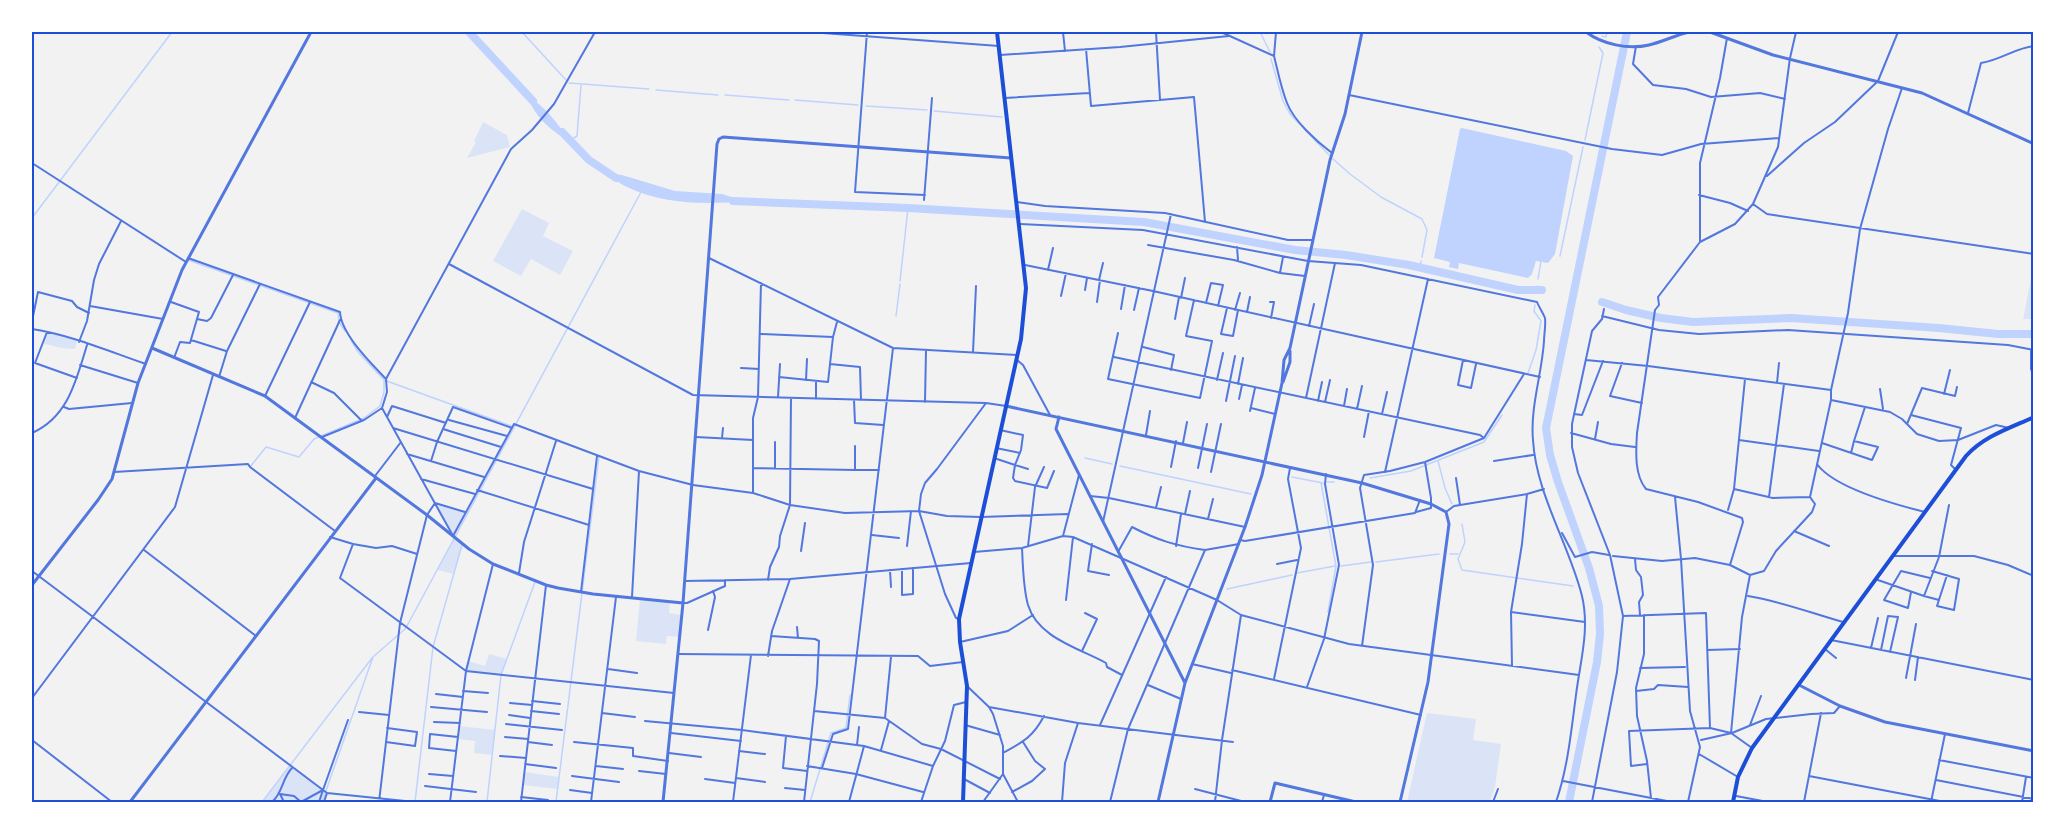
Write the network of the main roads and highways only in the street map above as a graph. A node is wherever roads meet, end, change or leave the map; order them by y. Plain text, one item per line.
1 (997, 32) edge
2 (2034, 417) edge
3 (963, 802) edge
4 (1733, 802) edge

1 - 3 main road
2 - 4 main road

